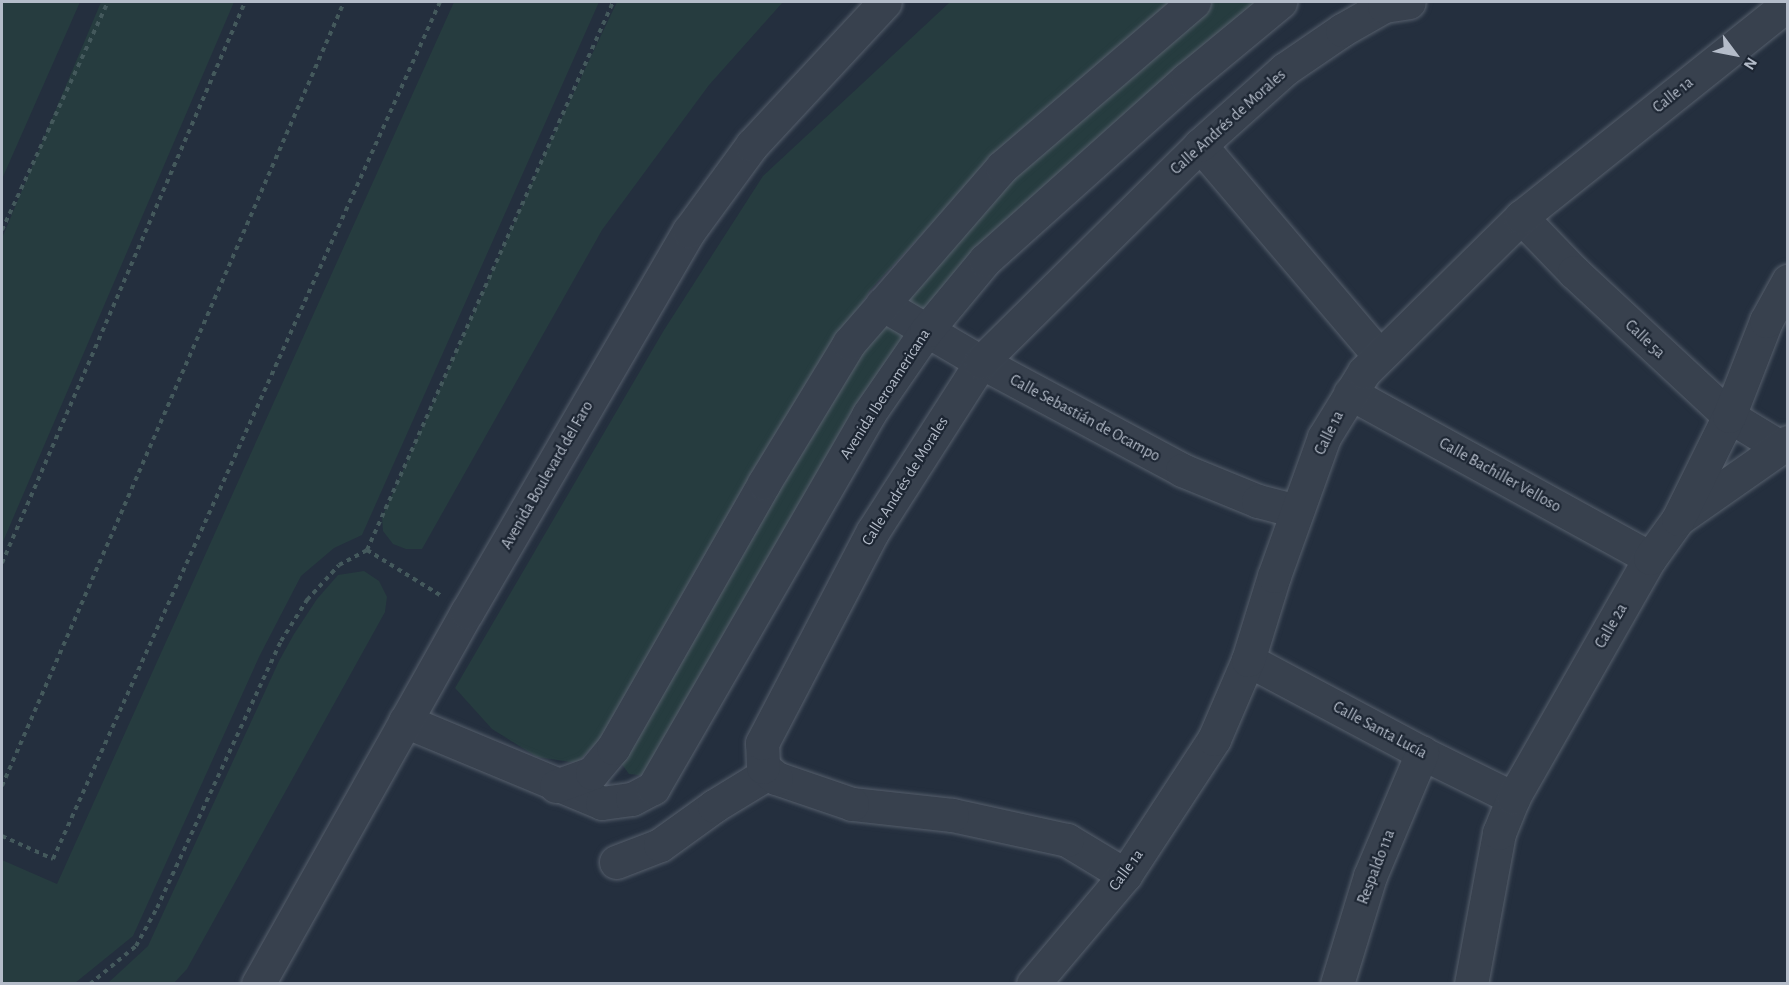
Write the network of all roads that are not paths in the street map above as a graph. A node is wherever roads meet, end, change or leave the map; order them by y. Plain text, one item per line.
1 (1194, 2) edge
2 (1280, 2) edge
3 (1409, 2) edge
4 (1788, 4) edge
5 (874, 5) edge
6 (1200, 145) junction
7 (1521, 217) junction
8 (1788, 281) edge
9 (882, 304) junction
10 (926, 331) junction
11 (1379, 355) junction
12 (981, 362) junction
13 (1350, 393) junction
14 (1729, 416) junction
15 (1784, 444) edge
16 (1298, 511) junction
17 (1678, 519) junction
18 (1650, 558) junction
19 (1248, 660) junction
20 (405, 721) junction
21 (1422, 753) junction
22 (768, 773) junction
23 (556, 786) junction
24 (1513, 798) junction
25 (616, 862) dead end
26 (1125, 874) junction
27 (258, 984) edge
28 (1033, 984) edge
29 (1337, 984) edge
30 (1471, 984) edge

1 - 9 street
2 - 10 street, Avenida Iberoamericana
3 - 6 street, Calle Andrés de Morales
4 - 7 street, Calle 1a
5 - 20 street, Avenida Boulevard del Faro
6 - 11 street
6 - 12 street, Calle Andrés de Morales
7 - 11 street, Calle 1a
7 - 14 street, Calle 5a
8 - 14 street, Calle 2a
9 - 10 street, Calle Sebastián de Ocampo
9 - 23 street
10 - 12 street, Calle Sebastián de Ocampo
10 - 23 street, Avenida Iberoamericana
11 - 13 street, Calle 1a
12 - 16 street, Calle Sebastián de Ocampo
12 - 22 street, Calle Andrés de Morales
13 - 16 street, Calle 1a
13 - 18 street, Calle Bachiller Velloso
14 - 15 street, Calle 5a
14 - 17 street, Calle 2a
15 - 17 street, Calle 5a
16 - 19 street, Calle 1a
17 - 18 street, Calle 2a
18 - 24 street, Calle 2a
19 - 21 street, Calle Santa Lucía
19 - 26 street, Calle 1a
20 - 23 street, Avenida Iberoamericana
20 - 27 street, Avenida Boulevard del Faro
21 - 24 street, Calle Santa Lucía
21 - 29 street, Respaldo 11a
22 - 25 street
22 - 26 street
24 - 30 street, Calle 2a
26 - 28 street, Calle 1a

